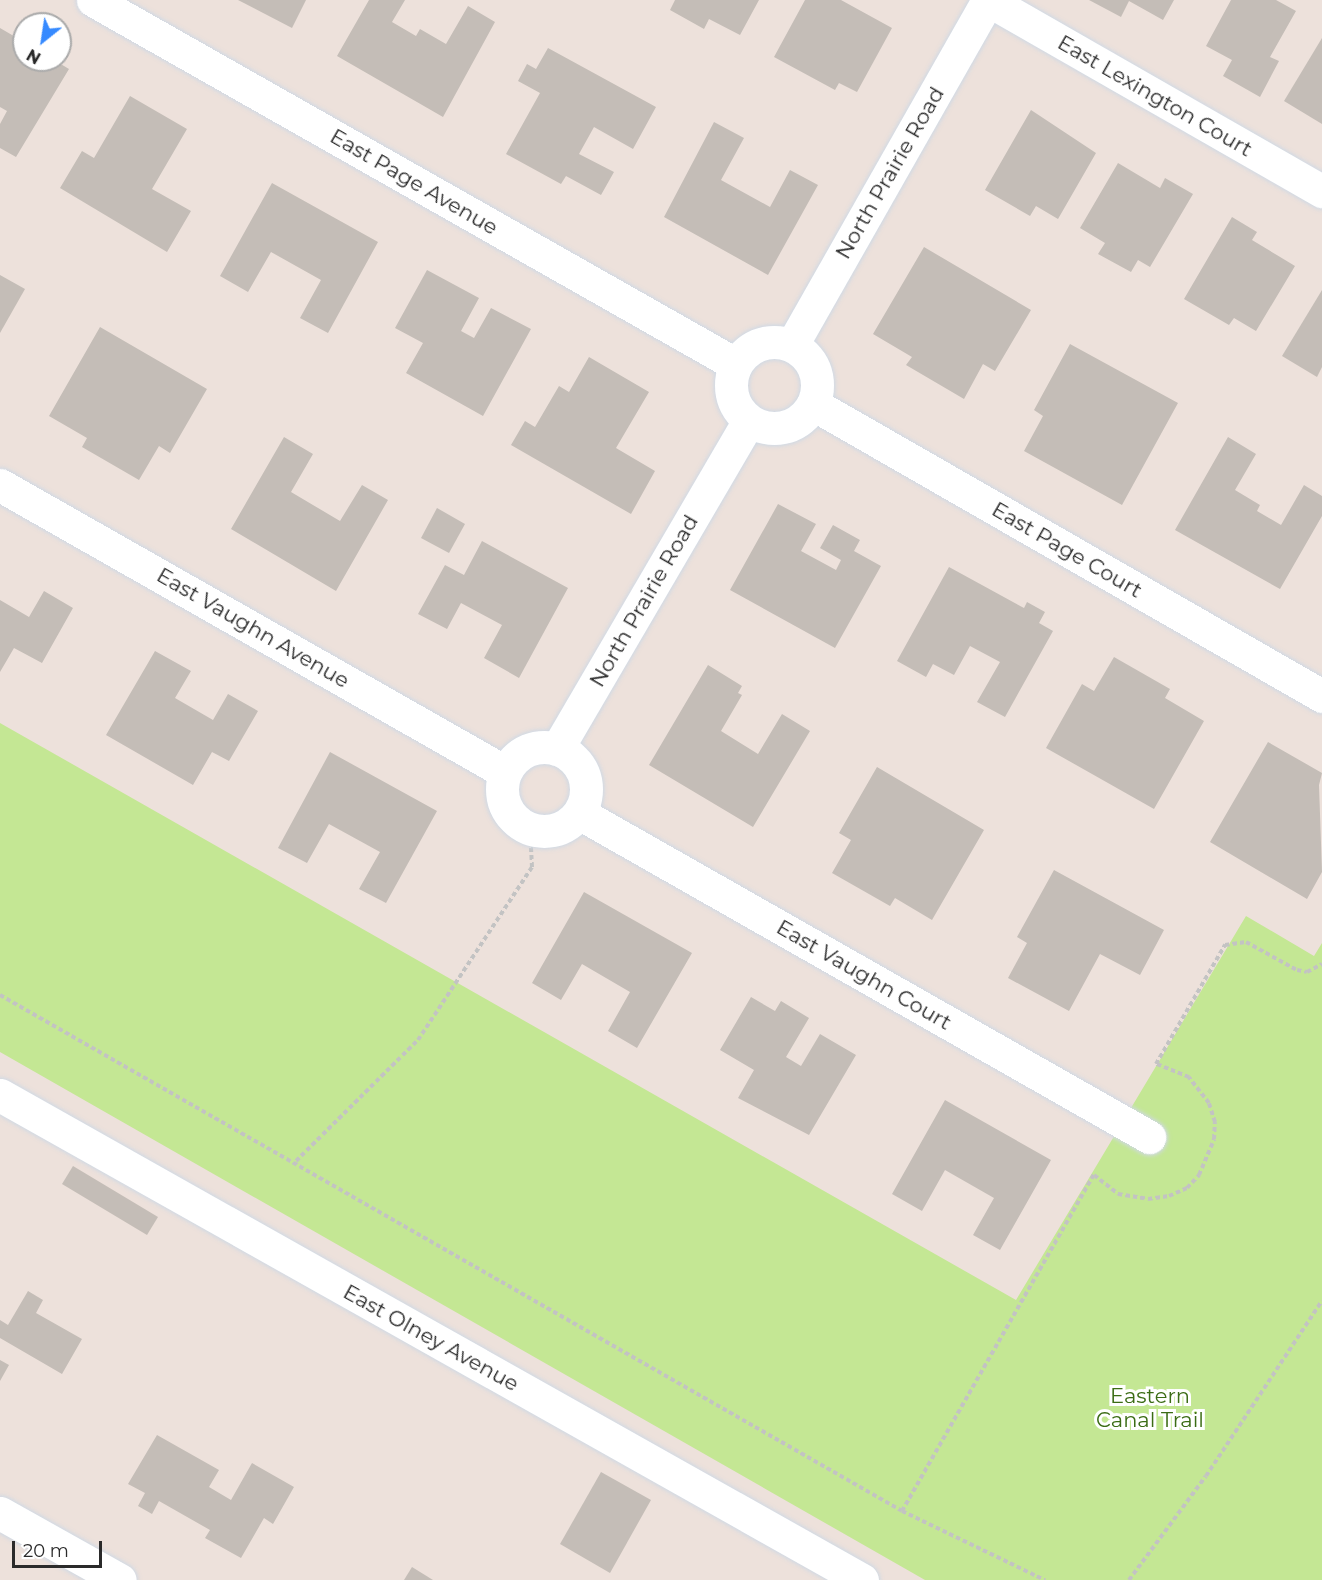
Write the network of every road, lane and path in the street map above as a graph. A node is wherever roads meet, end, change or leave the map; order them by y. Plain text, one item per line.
1 (93, 0) edge
2 (988, 0) edge
3 (1322, 191) edge
4 (792, 345) junction
5 (735, 364) junction
6 (813, 404) junction
7 (749, 421) junction
8 (0, 485) edge
9 (1322, 696) edge
10 (557, 749) junction
11 (505, 772) junction
12 (579, 813) junction
13 (531, 829) junction
14 (1322, 964) edge
15 (0, 995) edge
16 (0, 1095) edge
17 (1149, 1137) dead end
18 (296, 1161) junction
19 (1322, 1301) edge
20 (902, 1511) junction
21 (0, 1513) edge
22 (120, 1580) edge
23 (862, 1580) edge
24 (1045, 1580) edge
25 (1129, 1580) edge

1 - 5 street, East Page Avenue
2 - 3 street, East Lexington Court
2 - 4 street, North Prairie Road
4 - 5 street
4 - 6 street
5 - 7 street
6 - 7 street
6 - 9 street, East Page Court
7 - 10 street, North Prairie Road
8 - 11 street, East Vaughn Avenue
10 - 11 street
10 - 12 street
11 - 13 street
12 - 13 street
12 - 17 street, East Vaughn Court
13 - 18 path
14 - 20 path
15 - 18 path
16 - 23 street, East Olney Avenue
18 - 20 path
19 - 25 path
20 - 24 path
21 - 22 street

